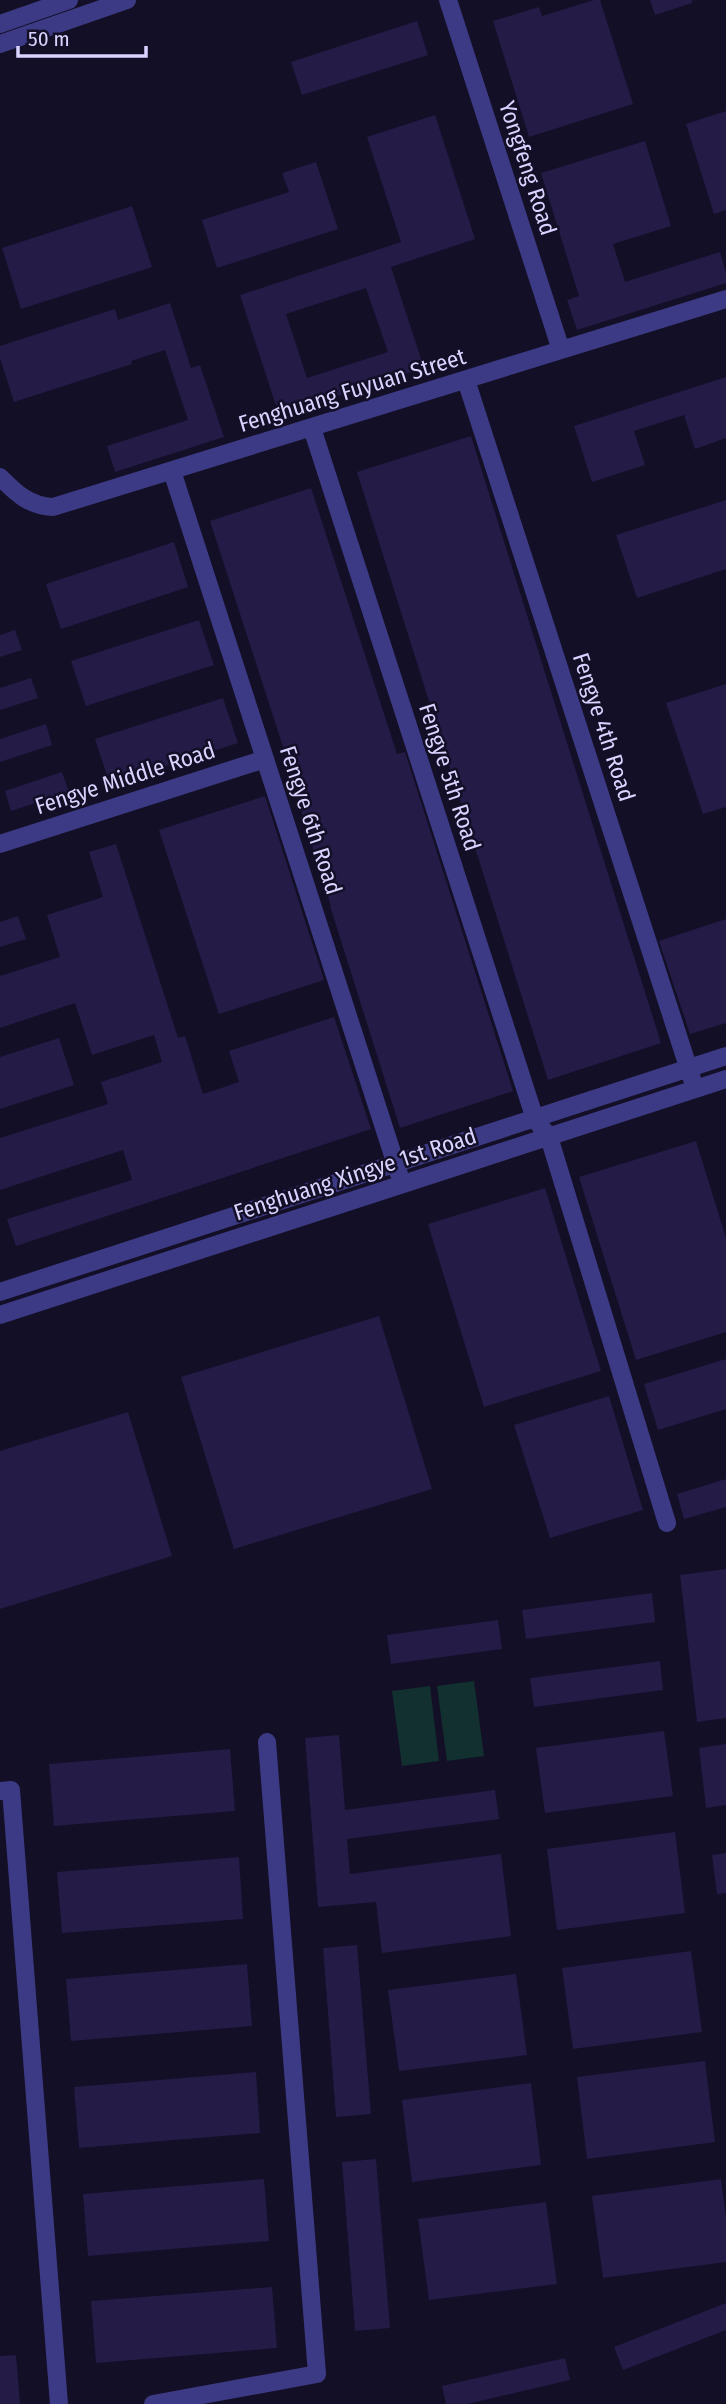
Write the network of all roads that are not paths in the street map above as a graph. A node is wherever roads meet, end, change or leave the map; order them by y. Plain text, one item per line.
1 (69, 0) edge
2 (127, 0) edge
3 (448, 0) edge
4 (0, 24) edge
5 (0, 44) edge
6 (726, 299) edge
7 (561, 350) junction
8 (466, 380) junction
9 (312, 428) junction
10 (172, 471) junction
11 (0, 477) edge
12 (265, 759) junction
13 (0, 844) edge
14 (726, 1056) edge
15 (688, 1069) junction
16 (726, 1079) edge
17 (695, 1089) junction
18 (535, 1119) junction
19 (549, 1137) junction
20 (396, 1163) junction
21 (402, 1184) junction
22 (2, 1285) edge
23 (6, 1313) edge
24 (667, 1523) dead end
25 (267, 1742) dead end
26 (0, 1791) edge
27 (60, 2404) edge
28 (153, 2404) edge

1 - 4 street
2 - 5 street
3 - 7 street, Yongfeng Road
6 - 7 street, Fenghuang Fuyuan Street
7 - 8 street, Fenghuang Fuyuan Street
8 - 9 street, Fenghuang Fuyuan Street
8 - 15 street, Fengye 4th Road
9 - 10 street, Fenghuang Fuyuan Street
9 - 18 street, Fengye 5th Road
10 - 11 street, Fenghuang Fuyuan Street
10 - 12 street, Fengye 6th Road
12 - 13 street, Fengye Middle Road
12 - 20 street, Fengye 6th Road
14 - 15 street, Fenghuang Xingye 1st Road
15 - 17 street, Fengye 4th Road
15 - 18 street, Fenghuang Xingye 1st Road
16 - 17 street, Fenghuang Xingye 1st Road
17 - 19 street, Fenghuang Xingye 1st Road
18 - 19 street, Fengye 5th Road
18 - 20 street, Fenghuang Xingye 1st Road
19 - 21 street, Fenghuang Xingye 1st Road
19 - 24 street
20 - 21 street, Fengye 6th Road
20 - 22 street, Fenghuang Xingye 1st Road
21 - 23 street, Fenghuang Xingye 1st Road
22 - 23 street
25 - 28 street
26 - 27 street

